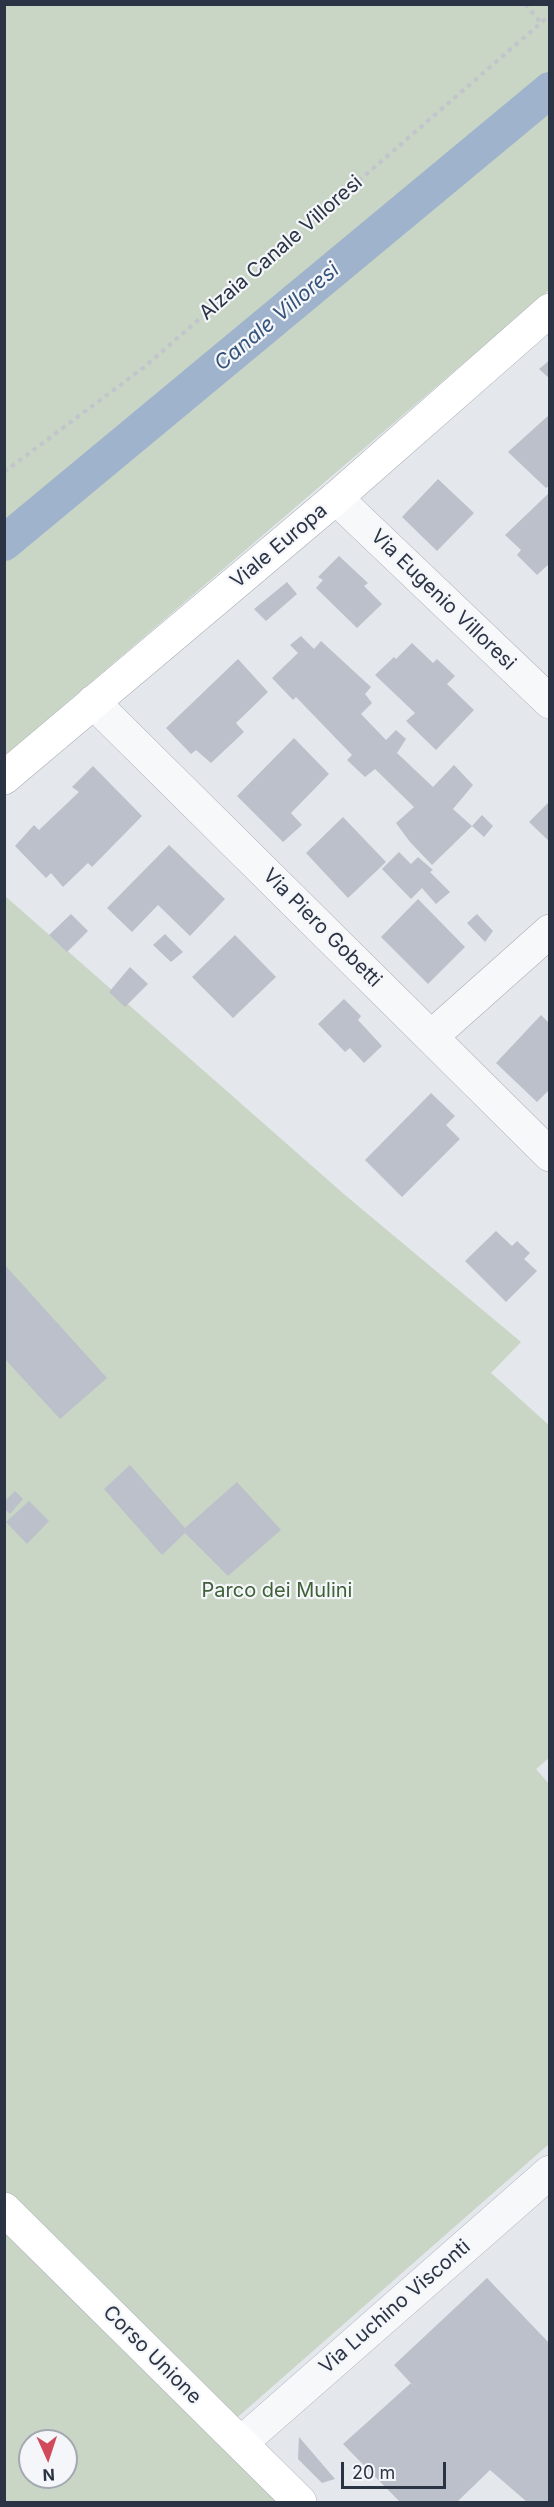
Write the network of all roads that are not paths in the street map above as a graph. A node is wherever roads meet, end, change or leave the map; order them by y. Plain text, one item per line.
1 (549, 310) edge
2 (336, 498) junction
3 (93, 702) junction
4 (549, 702) edge
5 (4, 778) edge
6 (549, 931) edge
7 (431, 1037) junction
8 (549, 1155) edge
9 (549, 2172) edge
10 (4, 2209) edge
11 (241, 2443) junction
12 (300, 2502) edge

1 - 2 street, Viale Europa
2 - 3 street, Viale Europa
2 - 4 street, Via Eugenio Villoresi
3 - 5 street, Viale Europa
3 - 7 street, Via Piero Gobetti
6 - 7 street
7 - 8 street, Via Piero Gobetti
9 - 11 street, Via Luchino Visconti
10 - 11 street, Corso Unione
11 - 12 street, Corso Unione

